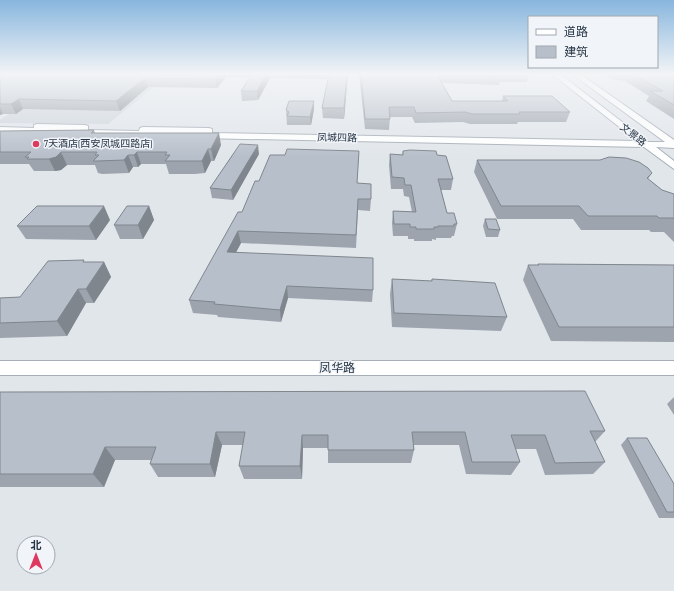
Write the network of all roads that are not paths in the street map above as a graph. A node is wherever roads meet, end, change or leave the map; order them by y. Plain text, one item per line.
1 (590, 102) edge
2 (614, 102) edge
3 (0, 126) edge
4 (0, 130) edge
5 (643, 143) junction
6 (673, 143) edge
7 (674, 166) edge
8 (0, 368) edge
9 (674, 368) edge

1 - 5 street, 文景路
2 - 6 street, 文景路
3 - 5 street, 凤城四路
4 - 5 street, 凤城四路
5 - 6 street, 凤城四路
5 - 7 street, 文景路
8 - 9 street, 凤华路

